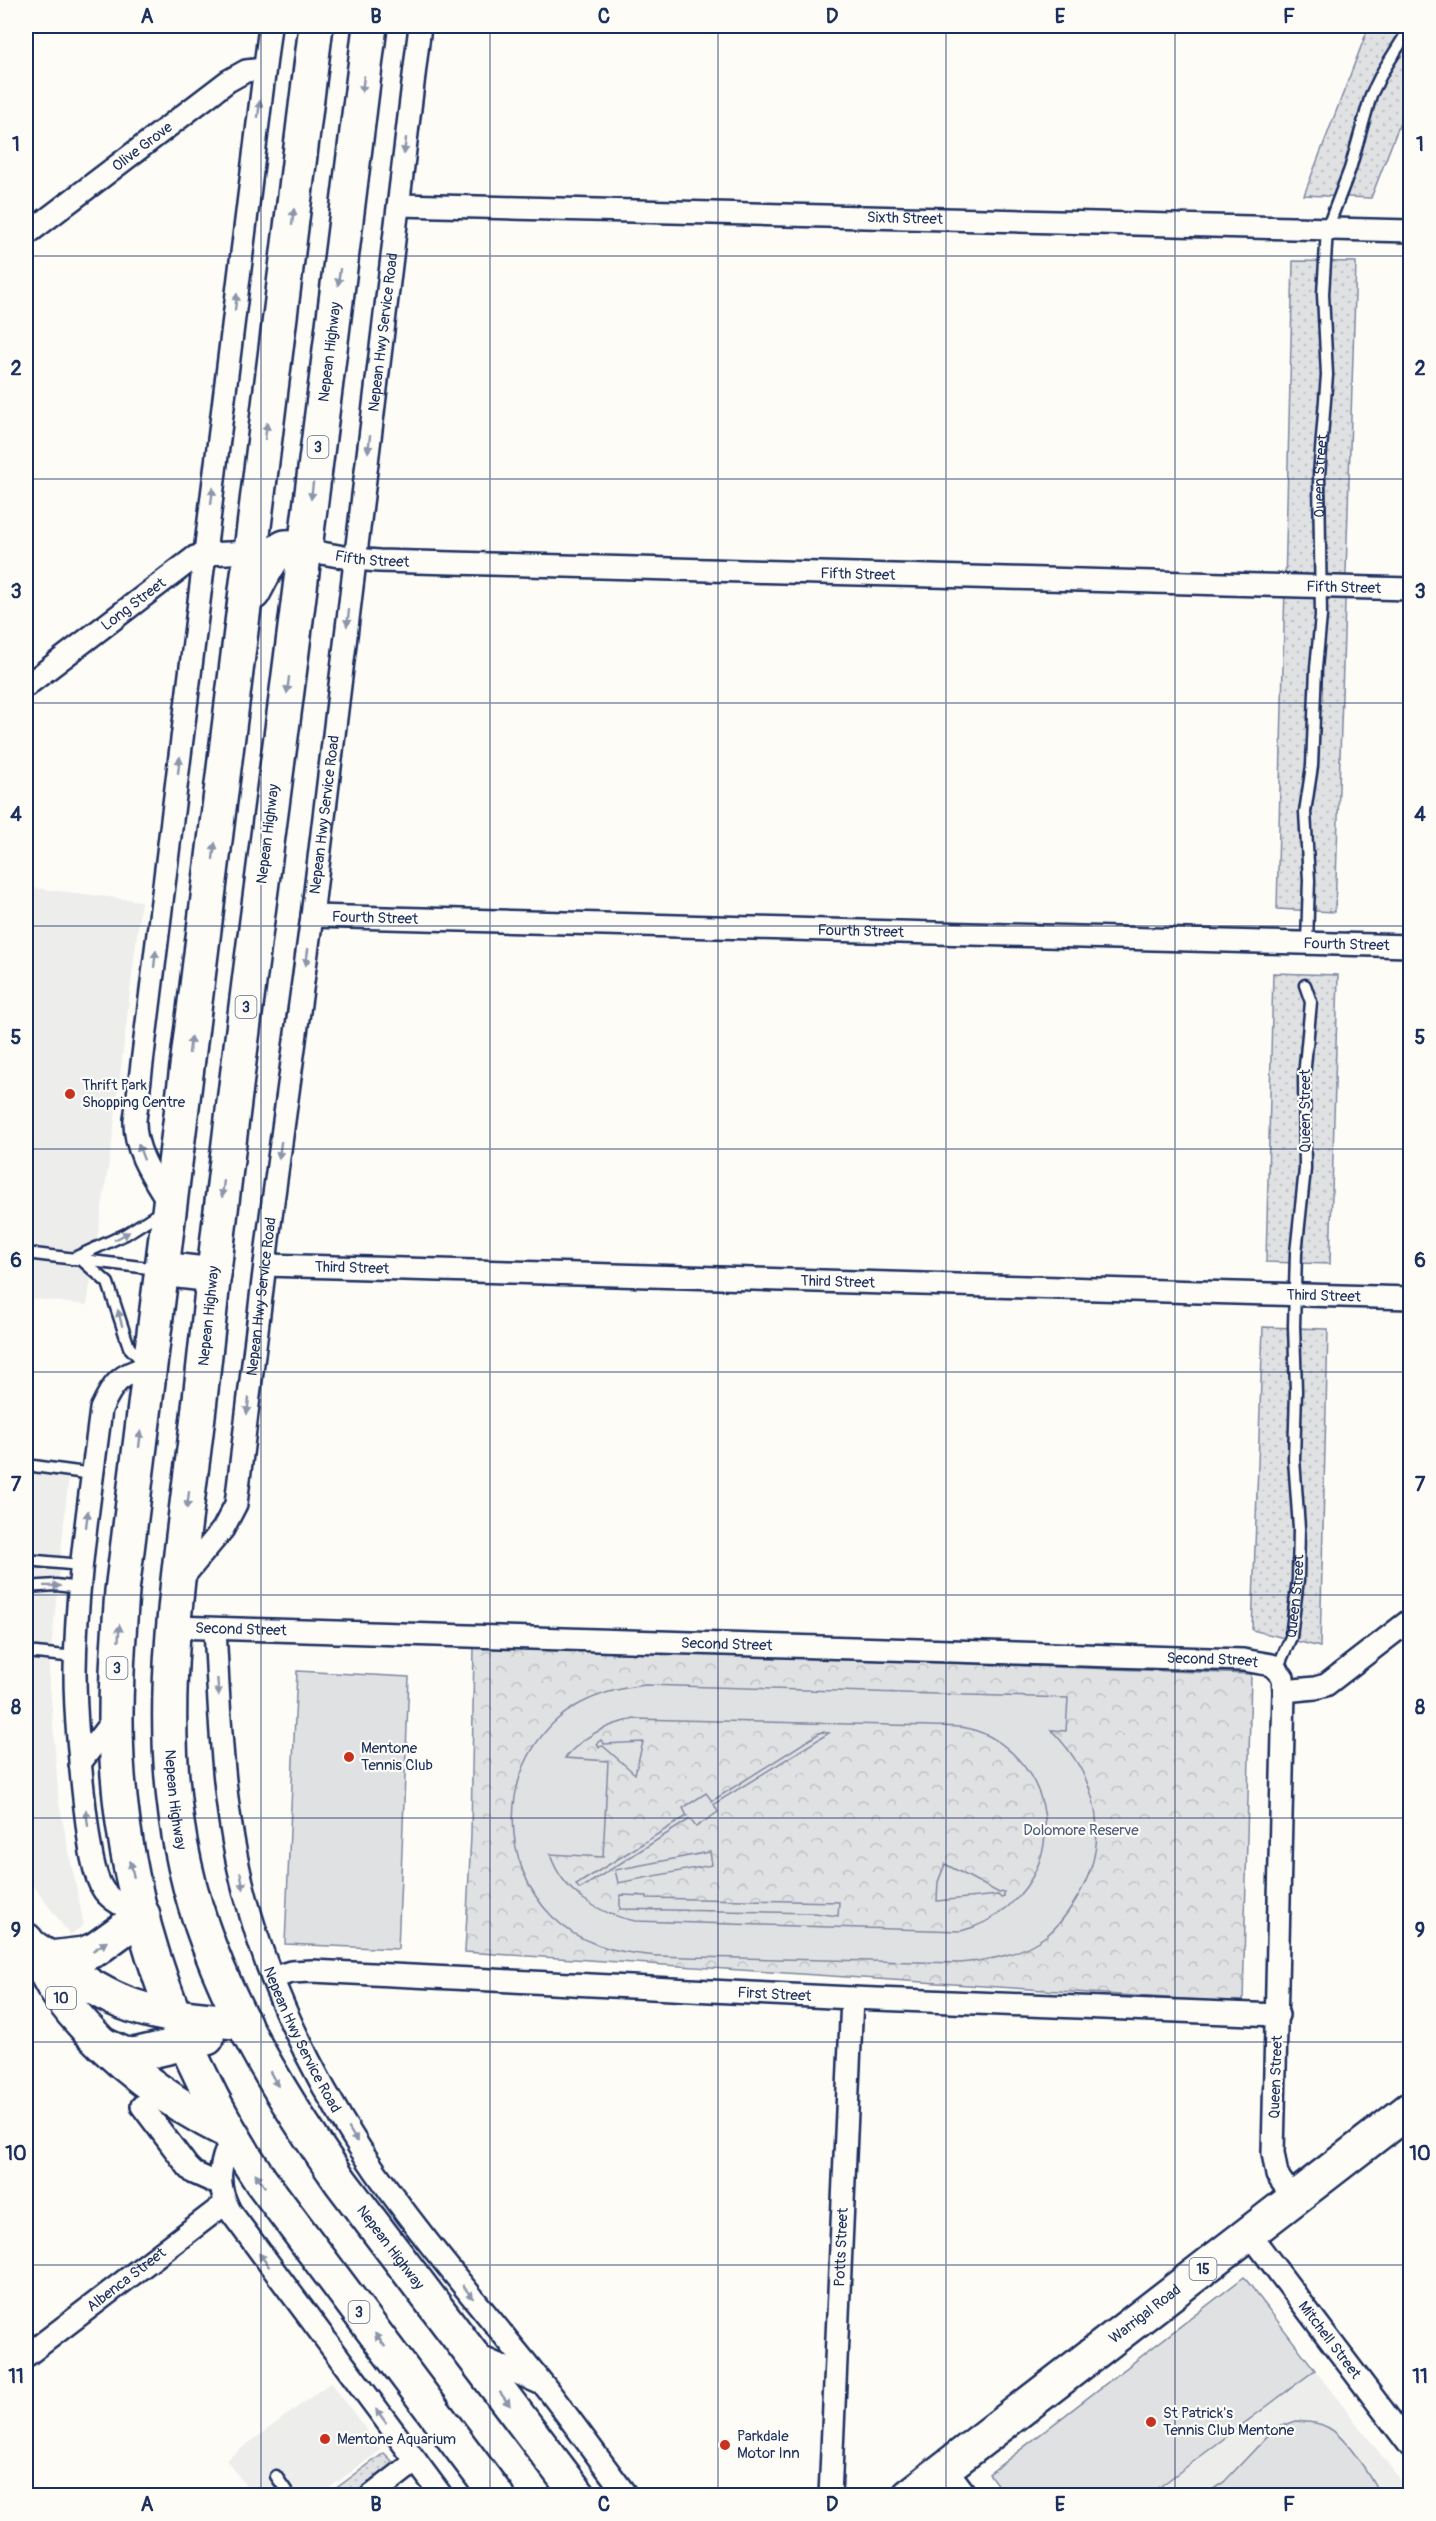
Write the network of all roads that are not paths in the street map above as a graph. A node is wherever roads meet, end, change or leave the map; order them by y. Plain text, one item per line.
1 (270, 26) edge
2 (316, 26) edge
3 (370, 26) edge
4 (420, 26) edge
5 (1410, 28) edge
6 (264, 69) junction
7 (399, 205) junction
8 (1327, 229) junction
9 (1410, 231) edge
10 (26, 235) edge
11 (305, 550) junction
12 (252, 552) junction
13 (204, 554) junction
14 (355, 560) junction
15 (1321, 586) junction
16 (1410, 589) edge
17 (245, 608) junction
18 (26, 686) edge
19 (312, 916) junction
20 (1307, 943) junction
21 (1410, 945) edge
22 (1305, 985) dead end
23 (169, 1205) junction
24 (26, 1253) edge
25 (78, 1260) junction
26 (265, 1264) junction
27 (161, 1269) junction
28 (214, 1275) junction
29 (1295, 1295) junction
30 (1410, 1298) edge
31 (148, 1367) junction
32 (26, 1465) edge
33 (93, 1474) junction
34 (26, 1560) edge
35 (81, 1565) junction
36 (177, 1585) junction
37 (26, 1587) edge
38 (79, 1588) junction
39 (1410, 1620) edge
40 (173, 1627) junction
41 (215, 1629) junction
42 (26, 1652) edge
43 (76, 1657) junction
44 (1277, 1669) junction
45 (1284, 1691) junction
46 (116, 1716) junction
47 (80, 1763) junction
48 (142, 1915) junction
49 (33, 1949) edge
50 (273, 1978) junction
51 (852, 1998) junction
52 (1278, 2015) junction
53 (245, 2026) junction
54 (180, 2029) junction
55 (100, 2042) junction
56 (142, 2106) dead end
57 (1410, 2109) edge
58 (231, 2135) junction
59 (223, 2194) junction
60 (1294, 2199) junction
61 (1249, 2233) junction
62 (469, 2352) junction
63 (26, 2356) edge
64 (544, 2385) junction
65 (1410, 2446) edge
66 (416, 2461) junction
67 (945, 2467) junction
68 (276, 2476) dead end
69 (290, 2496) edge
70 (371, 2496) edge
71 (442, 2496) edge
72 (497, 2496) edge
73 (579, 2496) edge
74 (627, 2496) edge
75 (830, 2496) edge
76 (909, 2496) edge
77 (967, 2496) edge

1 - 6 street
12 -> 2 main road, 3
3 -> 11 main road, Nepean Highway / 3
4 -> 7 street, Nepean Hwy Service Road
5 - 8 lane, Queen Street
6 - 10 street, Olive Grove
13 -> 6 street
7 - 8 street, Sixth Street
7 -> 14 street, Nepean Hwy Service Road
8 - 9 street, Sixth Street
8 - 15 lane, Queen Street
11 - 14 street, Fifth Street
11 - 17 main road
11 -> 28 main road, Nepean Highway / 3
12 - 13 street, Long Street
12 - 17 main road, 3
13 - 18 street, Long Street
23 -> 13 street
14 - 15 street, Fifth Street
14 -> 19 street, Nepean Hwy Service Road
15 - 16 street, Fifth Street
15 - 20 lane, Queen Street
23 -> 17 main road, 3
19 - 20 street, Fourth Street
19 -> 26 street, Nepean Hwy Service Road
20 - 21 street, Fourth Street
22 - 29 lane, Queen Street
25 -> 23 lane
23 - 27 main road, 3
24 - 25 lane
25 - 27 lane
31 -> 25 lane
26 - 29 street, Third Street
26 -> 36 street, Nepean Hwy Service Road
27 - 28 main road
27 - 31 main road, 3
28 -> 36 main road, Nepean Highway / 3
29 - 30 street, Third Street
29 - 44 lane, Queen Street
31 - 33 street
46 -> 31 main road, 3
32 - 33 lane
35 -> 33 street
34 - 35 lane
35 - 38 street
36 - 40 main road, Nepean Highway / 3
37 -> 38 lane
38 - 43 street
39 - 45 street
40 - 41 street, Second Street
40 - 53 main road, Nepean Highway / 3
41 - 44 street, Second Street
41 -> 50 street, Nepean Hwy Service Road
42 - 43 lane
43 - 47 street
44 - 45 street, Queen Street
45 - 52 street, Queen Street
46 - 47 street
48 -> 46 main road, 3
48 -> 47 street
49 -> 48 main road
48 - 54 main road, 3
49 - 54 main road, 10
49 - 55 main road, 10
50 - 51 street, First Street
50 -> 64 street, Nepean Hwy Service Road
51 - 52 street, First Street
51 - 75 street, Potts Street
52 - 60 street, Queen Street
53 - 54 main road, 10
53 -> 62 main road, Nepean Highway / 3
54 - 55 main road, 10
54 - 58 main road, 3
55 - 58 main road, 10
56 - 59 street
57 - 60 main road, Warrigal Road / 15
58 - 59 street
72 -> 58 main road, 3
59 - 63 street, Albenca Street
66 -> 59 street
60 - 61 main road, Warrigal Road / 15
61 - 65 street, Mitchell Street
61 - 67 main road, Warrigal Road / 15
62 - 64 street, Nepean Hwy Service Road
62 -> 73 main road, Nepean Highway / 3
64 - 74 street, Nepean Hwy Service Road
66 - 70 street
66 - 71 street
67 - 76 main road, Warrigal Road / 15
67 - 77 street
68 - 69 lane

